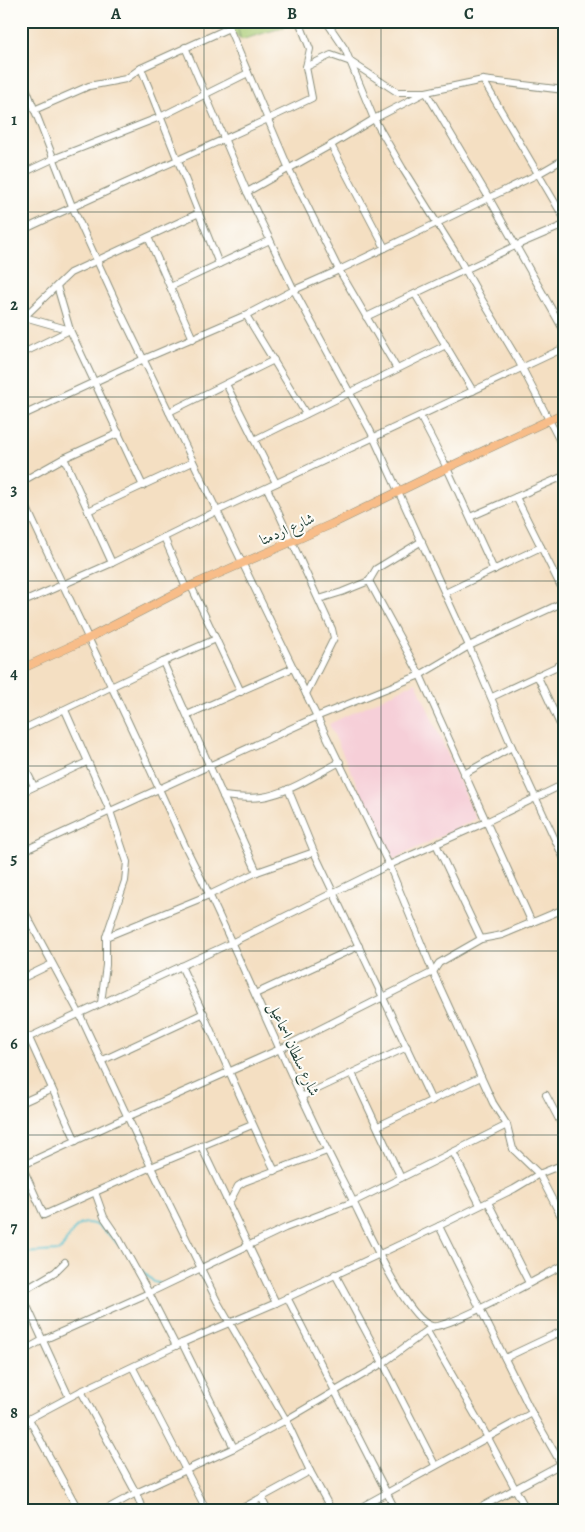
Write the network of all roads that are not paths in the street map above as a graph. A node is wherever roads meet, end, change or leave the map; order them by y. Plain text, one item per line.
1 (299, 21) edge
2 (326, 21) edge
3 (185, 47) junction
4 (351, 62) junction
5 (306, 67) junction
6 (141, 68) junction
7 (248, 73) junction
8 (21, 75) edge
9 (483, 80) junction
10 (563, 91) edge
11 (426, 92) junction
12 (204, 95) junction
13 (34, 110) junction
14 (160, 117) junction
15 (374, 119) junction
16 (268, 120) junction
17 (224, 141) junction
18 (331, 146) junction
19 (53, 159) junction
20 (564, 159) edge
21 (177, 160) junction
22 (289, 169) junction
23 (21, 174) edge
24 (538, 174) junction
25 (246, 192) junction
26 (489, 198) junction
27 (72, 206) junction
28 (199, 213) junction
29 (564, 218) edge
30 (438, 223) junction
31 (564, 225) edge
32 (21, 231) edge
33 (148, 238) junction
34 (270, 240) junction
35 (515, 246) junction
36 (385, 248) junction
37 (97, 261) junction
38 (219, 264) junction
39 (339, 270) junction
40 (465, 270) junction
41 (57, 286) junction
42 (170, 287) junction
43 (294, 290) junction
44 (415, 294) junction
45 (246, 315) junction
46 (23, 317) edge
47 (366, 317) junction
48 (70, 330) junction
49 (564, 331) edge
50 (193, 339) junction
51 (446, 346) junction
52 (564, 348) edge
53 (21, 354) edge
54 (144, 359) junction
55 (274, 360) junction
56 (522, 368) junction
57 (398, 369) junction
58 (94, 382) junction
59 (226, 384) junction
60 (473, 391) junction
61 (350, 392) junction
62 (170, 412) junction
63 (564, 413) edge
64 (306, 414) junction
65 (21, 416) edge
66 (420, 416) junction
67 (550, 419) junction
68 (119, 433) junction
69 (374, 438) junction
70 (254, 440) junction
71 (564, 449) edge
72 (64, 458) junction
73 (193, 462) junction
74 (447, 468) junction
75 (564, 476) edge
76 (21, 482) edge
77 (276, 483) junction
78 (143, 486) junction
79 (267, 488) junction
80 (399, 493) junction
81 (21, 495) edge
82 (516, 497) junction
83 (88, 511) junction
84 (217, 511) junction
85 (470, 517) junction
86 (164, 537) junction
87 (422, 541) junction
88 (293, 542) junction
89 (541, 548) junction
90 (112, 563) junction
91 (243, 564) junction
92 (494, 570) junction
93 (369, 581) junction
94 (62, 584) junction
95 (188, 587) junction
96 (564, 593) edge
97 (445, 594) junction
98 (319, 599) junction
99 (564, 602) edge
100 (21, 603) edge
101 (88, 639) junction
102 (216, 639) junction
103 (469, 646) junction
104 (163, 662) junction
105 (564, 663) edge
106 (293, 668) junction
107 (21, 669) edge
108 (420, 675) junction
109 (537, 675) junction
110 (112, 686) junction
111 (240, 692) junction
112 (306, 694) junction
113 (492, 697) junction
114 (65, 710) junction
115 (187, 715) junction
116 (316, 717) junction
117 (563, 729) edge
118 (21, 730) edge
119 (512, 748) junction
120 (21, 760) edge
121 (87, 762) junction
122 (340, 762) junction
123 (210, 766) junction
124 (464, 774) junction
125 (564, 784) edge
126 (34, 786) junction
127 (288, 789) junction
128 (159, 790) junction
129 (21, 793) edge
130 (223, 796) junction
131 (536, 797) junction
132 (110, 811) junction
133 (486, 822) junction
134 (436, 844) junction
135 (21, 852) edge
136 (314, 852) junction
137 (564, 859) edge
138 (389, 865) junction
139 (257, 872) junction
140 (334, 892) junction
141 (209, 894) junction
142 (21, 906) edge
143 (564, 908) edge
144 (532, 923) junction
145 (106, 937) junction
146 (481, 939) junction
147 (231, 942) junction
148 (359, 946) junction
149 (52, 964) junction
150 (181, 966) junction
151 (433, 972) junction
152 (21, 979) edge
153 (255, 994) junction
154 (383, 997) junction
155 (101, 1003) junction
156 (79, 1013) junction
157 (204, 1013) junction
158 (29, 1038) junction
159 (21, 1041) edge
160 (407, 1047) junction
161 (280, 1048) junction
162 (101, 1061) junction
163 (229, 1072) junction
164 (352, 1073) junction
165 (481, 1077) junction
166 (52, 1089) junction
167 (546, 1095) dead end
168 (303, 1096) junction
169 (432, 1101) junction
170 (21, 1103) edge
171 (127, 1117) junction
172 (252, 1125) junction
173 (507, 1125) junction
174 (378, 1126) junction
175 (564, 1129) edge
176 (76, 1141) junction
177 (201, 1146) junction
178 (327, 1151) junction
179 (453, 1152) junction
180 (564, 1164) edge
181 (22, 1166) edge
182 (150, 1167) junction
183 (275, 1171) junction
184 (539, 1174) junction
185 (401, 1178) junction
186 (95, 1192) junction
187 (353, 1202) junction
188 (488, 1202) junction
189 (230, 1203) junction
190 (480, 1205) junction
191 (564, 1222) edge
192 (439, 1226) junction
193 (248, 1246) junction
194 (378, 1254) junction
195 (65, 1262) dead end
196 (564, 1265) edge
197 (201, 1268) junction
198 (335, 1274) junction
199 (529, 1283) junction
200 (21, 1292) edge
201 (149, 1293) junction
202 (287, 1297) junction
203 (276, 1303) junction
204 (479, 1309) junction
205 (230, 1323) junction
206 (430, 1329) junction
207 (561, 1331) edge
208 (43, 1340) junction
209 (564, 1343) edge
210 (179, 1345) junction
211 (21, 1352) edge
212 (505, 1358) junction
213 (383, 1363) junction
214 (132, 1368) junction
215 (335, 1390) junction
216 (81, 1391) junction
217 (69, 1397) junction
218 (532, 1413) junction
219 (29, 1419) junction
220 (286, 1420) junction
221 (21, 1423) edge
222 (487, 1436) junction
223 (234, 1448) junction
224 (435, 1465) junction
225 (563, 1465) edge
226 (185, 1471) junction
227 (310, 1471) junction
228 (515, 1488) junction
229 (136, 1493) junction
230 (387, 1493) junction
231 (262, 1498) junction
232 (79, 1511) edge
233 (103, 1511) edge
234 (143, 1511) edge
235 (207, 1511) edge
236 (237, 1511) edge
237 (268, 1511) edge
238 (332, 1511) edge
239 (354, 1511) edge
240 (396, 1511) edge
241 (474, 1511) edge
242 (527, 1511) edge

1 - 5 street
2 - 4 street
3 - 6 street
3 - 7 street
3 - 12 street
4 - 5 street
4 - 11 street
4 - 15 street
5 - 16 street
6 - 13 street
6 - 14 street
7 - 12 street
7 - 16 street
8 - 13 street
9 - 10 street
9 - 11 street
9 - 24 street
11 - 15 street
11 - 26 street
12 - 14 street
12 - 17 street
13 - 19 street
14 - 19 street
14 - 21 street
15 - 18 street
15 - 30 street
16 - 17 street
16 - 22 street
17 - 21 street
17 - 25 street
18 - 22 street
18 - 36 street
19 - 23 street
19 - 27 street
20 - 24 street
21 - 27 street
21 - 28 street
22 - 25 street
22 - 39 street
24 - 26 street
24 - 29 street
25 - 34 street
26 - 30 street
26 - 35 street
27 - 32 street
27 - 37 street
28 - 33 street
28 - 38 street
30 - 36 street
30 - 40 street
31 - 35 street
33 - 37 street
33 - 42 street
34 - 38 street
34 - 43 street
35 - 40 street
35 - 49 street
36 - 39 street
37 - 41 street
37 - 54 street
38 - 42 street
39 - 43 street
39 - 47 street
40 - 44 street
40 - 56 street
41 - 46 street
41 - 48 street
42 - 50 street
43 - 45 street
43 - 61 street
44 - 47 street
44 - 51 street
45 - 50 street
45 - 55 street
46 - 48 street
47 - 57 street
48 - 53 street
48 - 58 street
50 - 54 street
51 - 57 street
51 - 60 street
52 - 56 street
54 - 58 street
54 - 62 street
55 - 59 street
55 - 64 street
56 - 60 street
56 - 67 street
57 - 61 street
58 - 65 street
58 - 68 street
59 - 62 street
59 - 70 street
60 - 66 street
61 - 64 street
61 - 69 street
62 - 73 street
63 - 67 main road, شارع اردمتا
64 - 70 street
66 - 69 street
66 - 74 street
67 - 71 street
67 - 74 main road, شارع اردمتا
68 - 72 street
68 - 78 street
69 - 77 street
69 - 80 street
70 - 77 street
72 - 76 street
72 - 83 street
73 - 78 street
73 - 84 street
74 - 80 main road, شارع اردمتا
74 - 85 street
75 - 82 street
77 - 79 street
78 - 83 street
79 - 84 street
79 - 88 street
80 - 87 street
80 - 88 main road, شارع اردمتا
81 - 94 street, شارع سلطان اسماعيل
82 - 85 street
82 - 89 street
83 - 90 street
84 - 86 street
84 - 91 street
85 - 92 street
86 - 90 street
86 - 95 street
87 - 93 street
87 - 97 street
88 - 91 main road, شارع اردمتا
88 - 98 street
89 - 92 street
89 - 96 street
90 - 94 street
91 - 95 main road, شارع اردمتا
91 - 106 street
92 - 97 street
93 - 98 street
93 - 108 street
94 - 100 street
94 - 101 street, شارع سلطان اسماعيل
95 - 101 main road, شارع اردمتا
95 - 102 street
97 - 103 street
98 - 112 street
99 - 103 street
101 - 107 main road, شارع اردمتا
101 - 110 street, شارع سلطان اسماعيل
102 - 104 street
102 - 111 street
103 - 108 street
103 - 113 street
104 - 110 street
104 - 115 street
105 - 109 street
106 - 111 street
106 - 112 street
108 - 116 street
108 - 124 street
109 - 113 street
109 - 117 street
110 - 114 street
110 - 128 street, شارع سلطان اسماعيل
111 - 115 street
112 - 116 street
113 - 119 street
114 - 118 street
114 - 121 street
115 - 123 street
116 - 122 street
116 - 123 street
119 - 124 street
119 - 131 street
120 - 126 street
121 - 126 street
121 - 132 street
122 - 127 street
122 - 138 street
123 - 128 street
123 - 130 street
124 - 133 street
125 - 131 street
126 - 129 street
127 - 130 street
127 - 136 street
128 - 132 street
128 - 141 street, شارع سلطان اسماعيل
130 - 139 street
131 - 133 street
131 - 137 street
132 - 135 street
132 - 145 street
133 - 134 street
133 - 144 street
134 - 138 street
134 - 146 street
136 - 139 street
136 - 140 street
138 - 140 street
138 - 151 street
139 - 141 street
140 - 147 street
140 - 148 street
141 - 145 street
141 - 147 street, شارع سلطان اسماعيل
142 - 149 street
143 - 144 street
144 - 146 street
145 - 155 street
146 - 151 street
147 - 150 street
147 - 153 street, شارع سلطان اسماعيل
148 - 153 street
148 - 154 street
149 - 152 street
149 - 156 street
150 - 155 street
150 - 157 street
151 - 154 street
151 - 165 street
153 - 161 street, شارع سلطان اسماعيل
154 - 160 street
154 - 161 street
155 - 156 street
156 - 158 street
156 - 162 street
157 - 162 street
157 - 163 street
158 - 159 street
158 - 166 street
160 - 164 street
160 - 169 street
161 - 163 street
161 - 168 street, شارع سلطان اسماعيل
162 - 171 street
163 - 171 street
163 - 172 street
164 - 168 street
164 - 174 street
165 - 169 street
165 - 173 street
166 - 170 street
166 - 176 street
167 - 175 street
168 - 178 street, شارع سلطان اسماعيل
169 - 174 street
171 - 176 street
171 - 182 street
172 - 177 street
172 - 183 street
173 - 179 street
173 - 184 street
174 - 185 street
176 - 181 street
177 - 182 street
177 - 189 street
178 - 183 street
178 - 187 street, شارع سلطان اسماعيل
179 - 185 street
179 - 190 street
180 - 184 street
181 - 186 street
182 - 186 street
182 - 197 street
183 - 189 street
184 - 188 street
184 - 191 street
185 - 187 street
186 - 201 street
187 - 193 street
187 - 194 street, شارع سلطان اسماعيل
188 - 190 street
188 - 199 street
189 - 193 street
190 - 192 street
192 - 194 street
192 - 204 street
193 - 197 street
193 - 203 street
194 - 198 street
194 - 206 street, شارع سلطان اسماعيل
195 - 200 street
196 - 199 street
197 - 201 street
197 - 205 street
198 - 202 street
198 - 213 street
199 - 204 street
200 - 208 street
201 - 208 street
201 - 210 street
202 - 203 street
202 - 215 street
203 - 205 street
204 - 206 street
204 - 212 street
205 - 210 street
205 - 220 street
206 - 213 street
206 - 222 street
207 - 209 street
207 - 212 street
208 - 211 street
208 - 217 street
210 - 214 street
210 - 223 street
212 - 218 street
213 - 215 street
213 - 224 street
214 - 216 street
214 - 226 street
215 - 220 street
215 - 230 street
216 - 217 street
216 - 229 street
217 - 219 street
218 - 222 street
218 - 225 street
219 - 221 street
219 - 232 street
220 - 223 street
220 - 227 street
222 - 224 street
222 - 228 street
223 - 226 street
224 - 230 street
225 - 228 street
226 - 229 street
226 - 235 street
227 - 231 street
227 - 238 street
228 - 241 street
228 - 242 street
229 - 233 street
229 - 234 street
230 - 239 street
230 - 240 street
231 - 236 street
231 - 237 street

